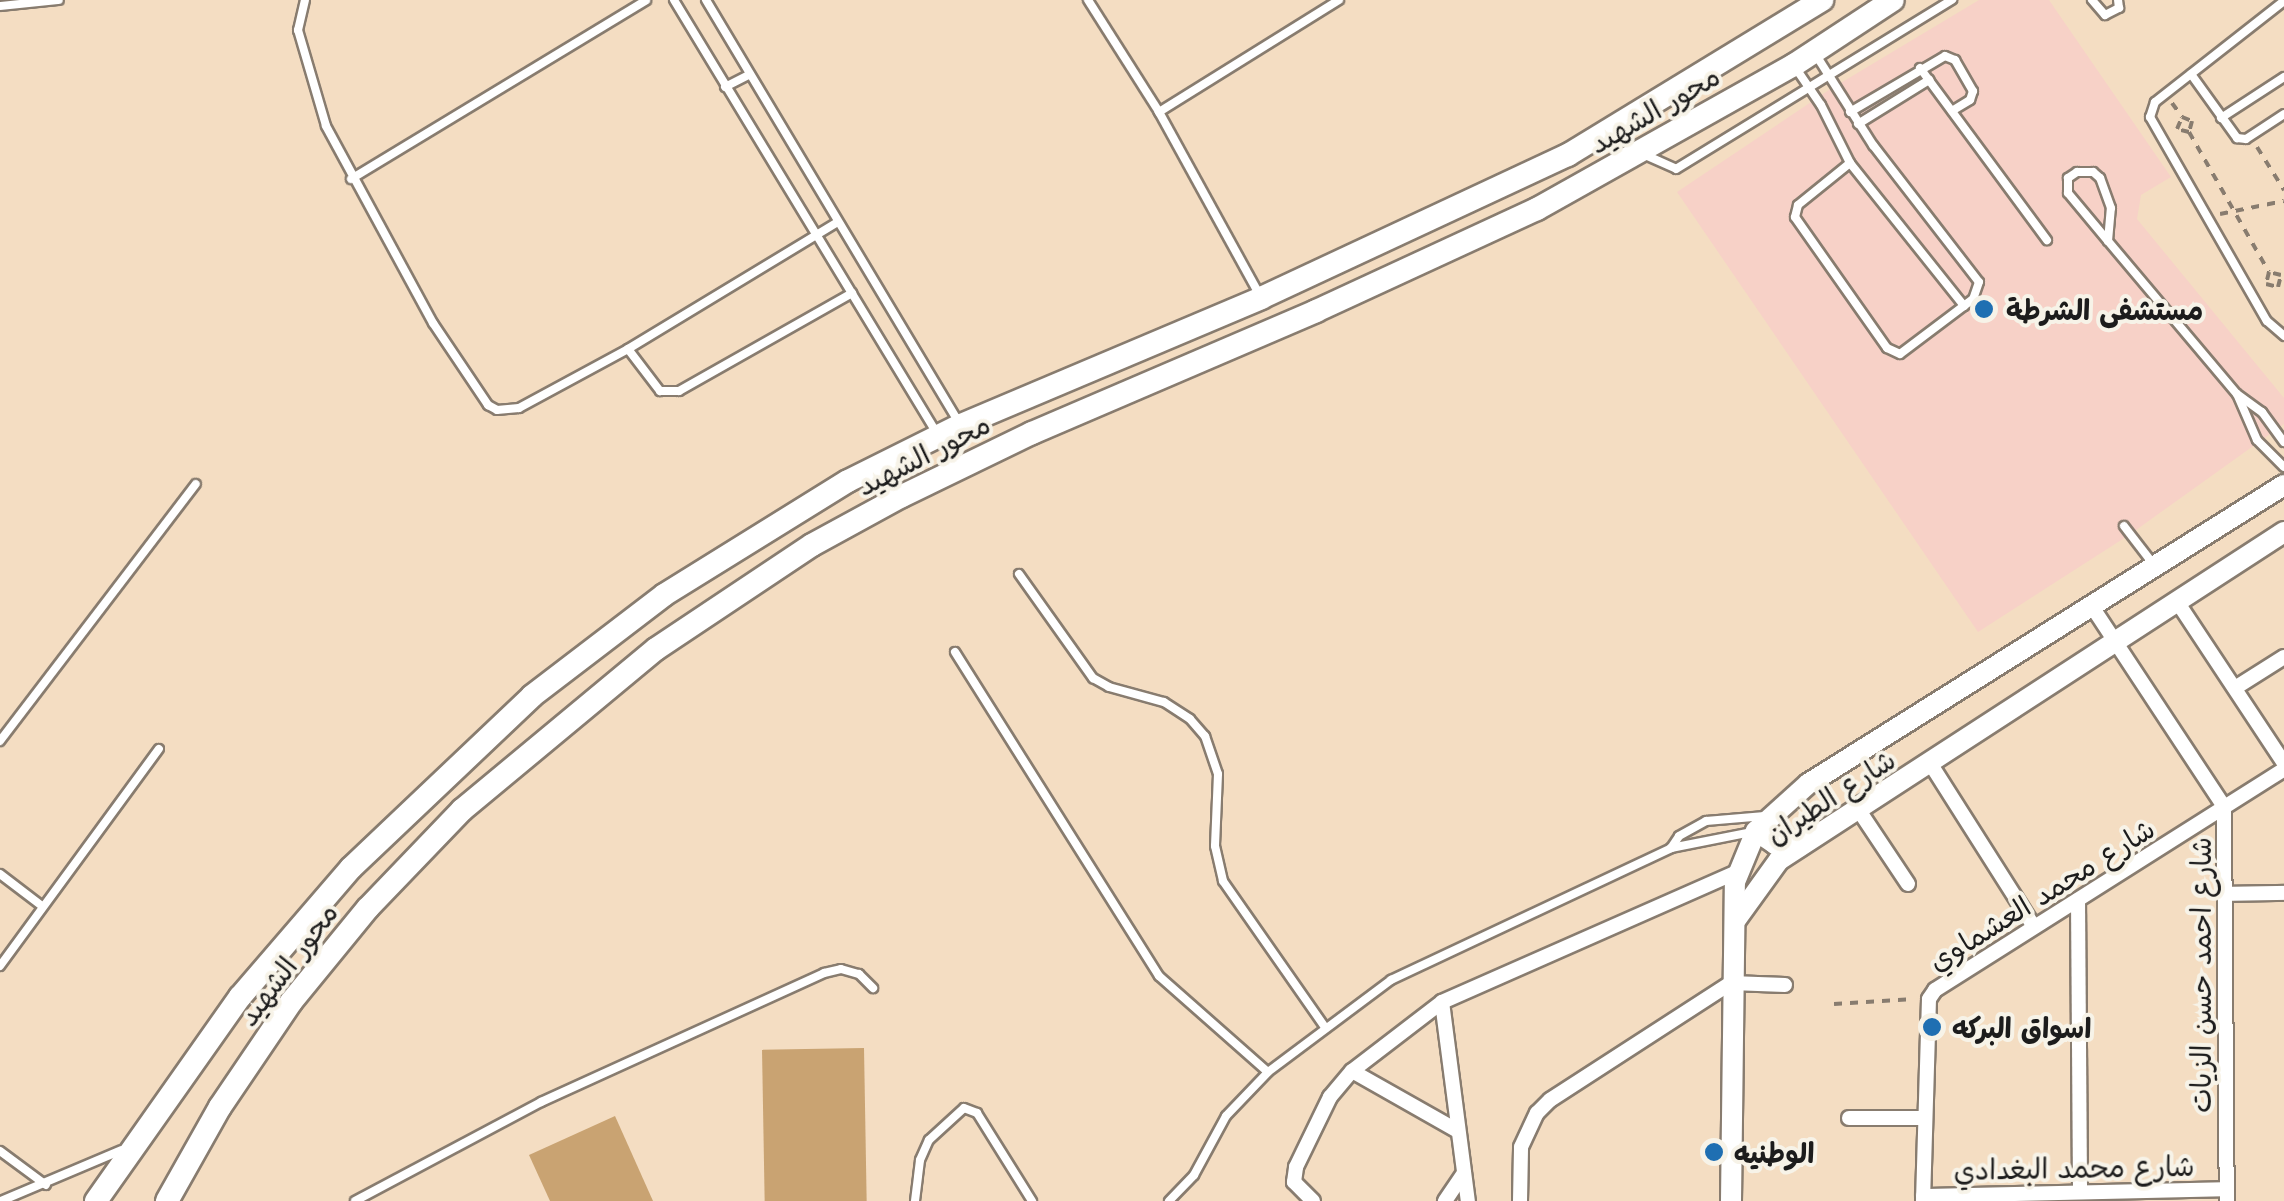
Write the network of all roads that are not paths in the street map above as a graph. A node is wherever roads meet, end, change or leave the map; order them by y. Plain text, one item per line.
1 (58, 0) edge
2 (305, 0) edge
3 (646, 0) edge
4 (674, 0) edge
5 (706, 0) edge
6 (1088, 0) edge
7 (1339, 0) edge
8 (1822, 0) edge
9 (1894, 0) edge
10 (1952, 0) edge
11 (2092, 0) edge
12 (2118, 0) edge
13 (2284, 1) edge
14 (0, 6) edge
15 (1804, 58) junction
16 (1920, 68) junction
17 (2191, 74) junction
18 (750, 75) junction
19 (1828, 76) junction
20 (2284, 78) edge
21 (1929, 80) junction
22 (725, 87) junction
23 (1810, 87) junction
24 (1952, 111) junction
25 (1159, 112) junction
26 (1850, 112) junction
27 (2284, 114) edge
28 (2222, 118) junction
29 (1858, 124) junction
30 (1639, 152) junction
31 (1850, 163) junction
32 (352, 179) junction
33 (838, 222) junction
34 (818, 235) junction
35 (2047, 240) dead end
36 (2108, 241) junction
37 (852, 293) junction
38 (1261, 298) junction
39 (1964, 306) junction
40 (2284, 336) edge
41 (628, 349) junction
42 (2237, 394) junction
43 (960, 425) junction
44 (938, 436) junction
45 (2284, 442) edge
46 (2284, 467) edge
47 (196, 484) dead end
48 (2284, 485) edge
49 (2124, 526) dead end
50 (2284, 532) edge
51 (2156, 568) junction
52 (1019, 574) dead end
53 (2178, 602) junction
54 (2093, 608) junction
55 (2117, 642) junction
56 (955, 652) dead end
57 (2284, 656) edge
58 (2235, 688) junction
59 (0, 741) edge
60 (159, 749) dead end
61 (1930, 763) junction
62 (2284, 766) edge
63 (2224, 807) junction
64 (1858, 809) junction
65 (1762, 823) junction
66 (1799, 847) junction
67 (1670, 848) junction
68 (1737, 872) junction
69 (0, 874) edge
70 (1908, 884) dead end
71 (2284, 893) edge
72 (2226, 894) junction
73 (2078, 900) junction
74 (42, 906) junction
75 (1734, 923) junction
76 (2034, 927) junction
77 (0, 966) edge
78 (1730, 983) junction
79 (1785, 985) dead end
80 (873, 988) dead end
81 (1442, 1002) junction
82 (1325, 1026) junction
83 (1352, 1071) junction
84 (1268, 1072) junction
85 (1849, 1118) dead end
86 (1923, 1118) junction
87 (1458, 1131) junction
88 (130, 1146) junction
89 (0, 1151) edge
90 (1464, 1173) junction
91 (46, 1185) junction
92 (2080, 1192) junction
93 (2227, 1195) edge
94 (1923, 1198) edge
95 (1, 1201) edge
96 (96, 1201) edge
97 (167, 1201) edge
98 (355, 1201) edge
99 (915, 1201) edge
100 (1032, 1201) edge
101 (1169, 1201) edge
102 (1314, 1201) edge
103 (1445, 1201) edge
104 (1468, 1201) edge
105 (1520, 1201) edge
106 (1732, 1201) edge

1 - 14 lane
2 - 32 lane
3 - 32 lane
4 - 22 lane
5 - 18 lane
6 - 25 lane
7 - 25 lane
8 - 38 main road, محور الشهيد
9 - 15 main road, محور الشهيد
10 - 19 lane
11 - 12 lane
13 - 17 lane
15 - 19 lane
15 - 23 lane
15 - 30 main road, محور الشهيد
16 - 21 lane
16 - 24 lane
16 - 26 lane
17 - 28 lane
17 - 40 lane
18 - 22 lane
18 - 33 lane
19 - 23 lane
19 - 26 lane
20 - 28 lane
21 - 24 lane
21 - 29 lane
22 - 34 lane
23 - 30 lane
23 - 31 lane
24 - 35 lane
25 - 38 lane
26 - 29 lane
27 - 28 lane
29 - 39 lane
30 - 97 main road, محور الشهيد
31 - 39 lane
31 - 39 lane
32 - 41 lane
33 - 34 lane
33 - 43 lane
34 - 37 lane
34 - 41 lane
36 - 36 lane
36 - 42 lane
37 - 41 lane
37 - 44 lane
38 - 43 main road, محور الشهيد
42 - 45 lane
42 - 46 lane
43 - 44 main road, محور الشهيد
44 - 88 main road, محور الشهيد
47 - 59 lane
48 - 51 main road, شارع الطيران
49 - 51 lane
50 - 53 main road, شارع الطيران
51 - 54 main road, شارع الطيران
52 - 82 lane
53 - 55 main road, شارع الطيران
53 - 58 street
54 - 55 street, شارع احمد حسن الزيات
54 - 65 main road, شارع الطيران
55 - 61 main road, شارع الطيران
55 - 63 street, شارع احمد حسن الزيات
56 - 84 lane
57 - 58 street
58 - 62 street
60 - 74 lane
61 - 64 main road, شارع الطيران
61 - 76 street
62 - 63 street, شارع محمد العشماوي
63 - 72 street, شارع احمد حسن الزيات
63 - 73 street, شارع محمد العشماوي
64 - 66 main road, شارع الطيران
64 - 70 street
65 - 66 main road
65 - 67 lane
65 - 67 lane
65 - 68 main road, شارع الطيران
66 - 75 main road, شارع الطيران
67 - 82 lane
68 - 75 main road, شارع الطيران
68 - 81 street
69 - 74 lane
71 - 72 street
72 - 93 street, شارع احمد حسن الزيات
73 - 76 street, شارع محمد العشماوي
73 - 92 street
74 - 77 lane
75 - 78 main road
76 - 86 street, شارع محمد العشماوي
78 - 79 street
78 - 105 street
78 - 106 main road
80 - 98 lane
81 - 83 street
81 - 87 street
82 - 84 lane
83 - 87 street
83 - 102 street
84 - 101 lane
85 - 86 street
86 - 94 street
87 - 90 street
88 - 91 lane
88 - 96 main road, محور الشهيد
89 - 91 lane
90 - 103 street
90 - 104 street
91 - 95 lane
92 - 93 street, شارع محمد البغدادي
92 - 94 street, شارع محمد البغدادي
99 - 100 lane

